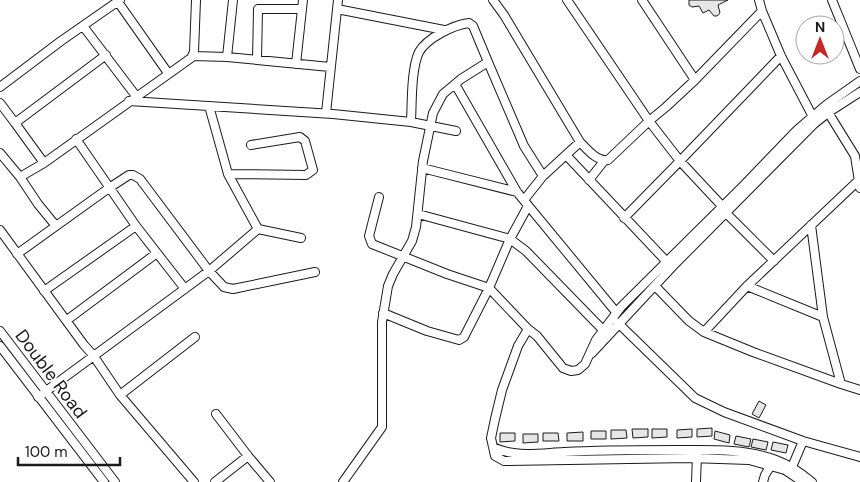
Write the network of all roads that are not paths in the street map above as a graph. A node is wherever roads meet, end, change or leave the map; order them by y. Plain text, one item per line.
1 (196, 0) edge
2 (233, 0) edge
3 (259, 0) edge
4 (303, 0) edge
5 (338, 0) edge
6 (493, 0) edge
7 (567, 0) edge
8 (642, 0) edge
9 (759, 0) edge
10 (832, 0) edge
11 (119, 1) edge
12 (258, 9) junction
13 (302, 9) junction
14 (337, 9) junction
15 (762, 11) junction
16 (83, 26) junction
17 (444, 30) junction
18 (106, 55) junction
19 (193, 56) junction
20 (781, 56) junction
21 (227, 57) junction
22 (257, 60) junction
23 (488, 62) junction
24 (296, 64) junction
25 (330, 66) junction
26 (860, 69) edge
27 (168, 73) junction
28 (695, 80) junction
29 (860, 81) edge
30 (455, 84) junction
31 (0, 87) edge
32 (860, 92) edge
33 (136, 96) junction
34 (129, 101) junction
35 (0, 103) edge
36 (209, 106) junction
37 (826, 109) junction
38 (326, 113) junction
39 (814, 119) junction
40 (649, 121) junction
41 (411, 122) junction
42 (15, 124) junction
43 (429, 127) junction
44 (456, 131) dead end
45 (76, 139) junction
46 (580, 142) junction
47 (251, 145) dead end
48 (0, 153) edge
49 (566, 155) junction
50 (857, 156) edge
51 (604, 161) junction
52 (680, 161) junction
53 (44, 163) junction
54 (422, 168) junction
55 (228, 174) junction
56 (544, 176) junction
57 (20, 177) junction
58 (589, 180) junction
59 (859, 184) edge
60 (109, 188) junction
61 (517, 192) junction
62 (379, 197) dead end
63 (526, 203) junction
64 (724, 210) junction
65 (418, 214) junction
66 (624, 218) junction
67 (811, 225) junction
68 (56, 226) junction
69 (136, 226) junction
70 (0, 230) edge
71 (258, 230) junction
72 (301, 238) dead end
73 (510, 239) junction
74 (157, 252) junction
75 (17, 254) junction
76 (402, 257) junction
77 (774, 260) junction
78 (666, 261) junction
79 (209, 271) junction
80 (315, 272) dead end
81 (655, 286) junction
82 (747, 286) junction
83 (489, 288) junction
84 (185, 289) junction
85 (44, 291) junction
86 (616, 312) junction
87 (383, 313) junction
88 (823, 317) junction
89 (67, 320) junction
90 (618, 323) junction
91 (528, 329) junction
92 (603, 330) junction
93 (0, 331) edge
94 (704, 332) junction
95 (195, 336) dead end
96 (0, 346) edge
97 (93, 355) junction
98 (588, 357) junction
99 (841, 384) junction
100 (860, 390) edge
101 (45, 391) junction
102 (120, 394) junction
103 (38, 397) junction
104 (216, 414) dead end
105 (803, 441) junction
106 (494, 447) junction
107 (697, 450) junction
108 (248, 456) junction
109 (860, 457) edge
110 (697, 459) junction
111 (773, 463) junction
112 (792, 467) junction
113 (104, 482) edge
114 (115, 482) edge
115 (194, 482) edge
116 (215, 482) edge
117 (270, 482) edge
118 (343, 482) edge
119 (696, 482) edge
120 (762, 482) edge
121 (803, 482) edge
122 (812, 482) edge

1 - 19 street
2 - 21 street
3 - 12 street
4 - 13 street
5 - 14 street
6 - 46 street
7 - 40 street
8 - 28 street
9 - 15 street
10 - 26 street
11 - 16 street
11 - 27 street
12 - 13 street
12 - 22 street
13 - 24 street
14 - 17 street
14 - 25 street
15 - 20 street
15 - 28 street
16 - 18 street
16 - 31 street
17 - 23 street
17 - 41 street
18 - 33 street
18 - 42 street
19 - 21 street
19 - 27 street
20 - 39 street
20 - 52 street
21 - 22 street
22 - 24 street
23 - 30 street
23 - 56 street
24 - 25 street
25 - 38 street
27 - 33 street
28 - 40 street
29 - 37 street
30 - 43 street
30 - 61 street
32 - 37 street
33 - 34 street
34 - 36 street
34 - 45 street
35 - 42 street
36 - 38 street
36 - 55 street
37 - 39 street
37 - 50 street
38 - 41 street
39 - 64 street
40 - 51 street
40 - 52 street
41 - 43 street
42 - 53 street
43 - 44 street
43 - 54 street
45 - 53 street
45 - 60 street
46 - 49 street
46 - 51 street
47 - 55 street
48 - 57 street
49 - 56 street
49 - 58 street
50 - 59 street
51 - 58 street
52 - 64 street
52 - 66 street
53 - 57 street
54 - 61 street
54 - 65 street
55 - 71 street
56 - 63 street
57 - 68 street
58 - 66 street
59 - 67 street
60 - 68 street
60 - 69 street
60 - 79 street
61 - 63 street
62 - 76 street
63 - 73 street
63 - 86 street
64 - 77 street
64 - 78 street
64 - 81 street
65 - 73 street
65 - 76 street
66 - 78 street
67 - 77 street
67 - 88 street
68 - 75 street
69 - 74 street
69 - 85 street
70 - 75 street
71 - 72 street
71 - 79 street
73 - 83 street
73 - 92 street
74 - 84 street
74 - 89 street
75 - 85 street
76 - 83 street
76 - 87 street
77 - 82 street
78 - 86 street
79 - 80 street
79 - 84 street
81 - 90 street
81 - 94 street
82 - 88 street
82 - 94 street
83 - 87 street
83 - 91 street
84 - 97 street
85 - 89 street
86 - 92 street
87 - 118 street
88 - 99 street
89 - 97 street
90 - 98 street
90 - 105 street
91 - 98 street
91 - 106 street
92 - 98 street
93 - 101 street, Double Road
94 - 99 street
95 - 102 street
96 - 103 street, Double Road
97 - 101 street
97 - 102 street
99 - 100 street
101 - 103 street
101 - 114 street, Double Road
102 - 115 street
103 - 113 street, Double Road
104 - 108 street
105 - 109 street
105 - 112 street
106 - 107 street
106 - 110 street
107 - 110 street
107 - 111 street
108 - 116 street
108 - 117 street
110 - 111 street
110 - 119 street
111 - 112 street
111 - 120 street
111 - 121 street
112 - 122 street

